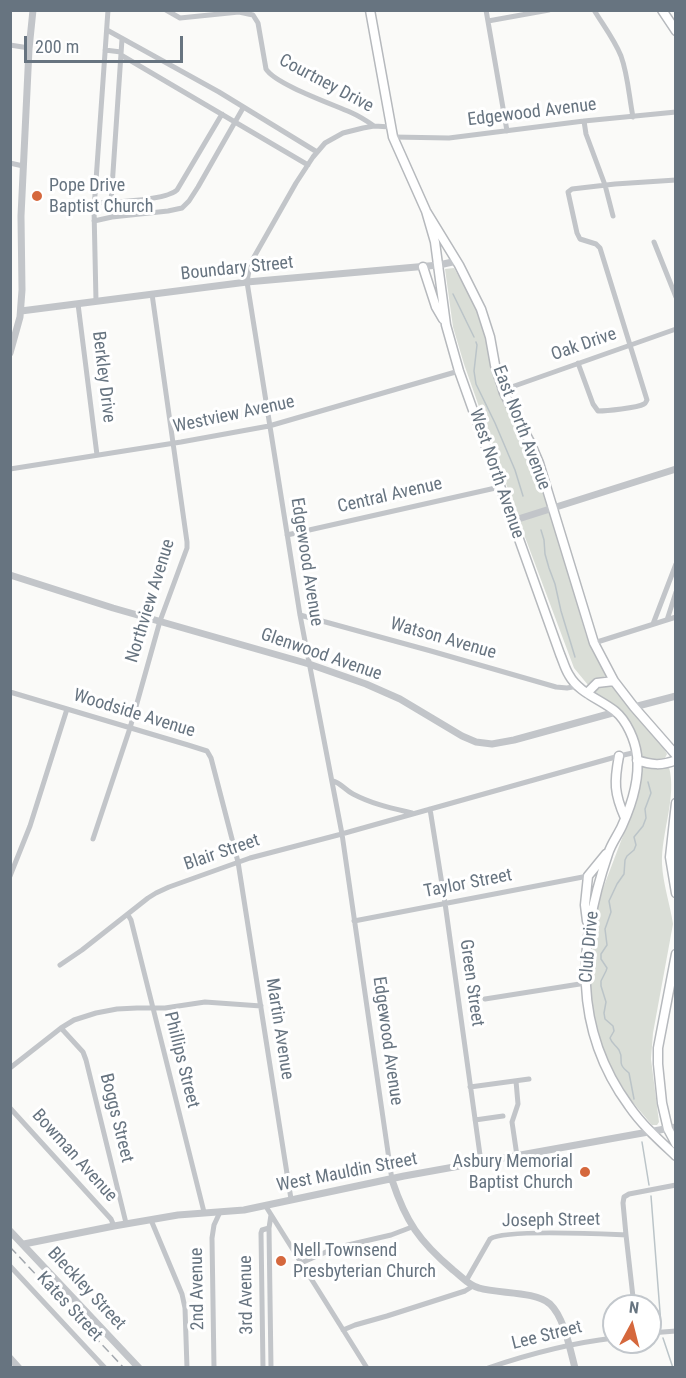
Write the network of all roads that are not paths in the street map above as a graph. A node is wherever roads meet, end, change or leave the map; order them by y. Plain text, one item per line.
1 (33, 10) edge
2 (108, 10) edge
3 (166, 10) edge
4 (370, 10) edge
5 (486, 10) edge
6 (549, 10) edge
7 (594, 10) edge
8 (662, 10) edge
9 (488, 21) junction
10 (107, 30) junction
11 (675, 31) edge
12 (122, 39) junction
13 (10, 45) edge
14 (29, 48) junction
15 (105, 50) junction
16 (121, 53) junction
17 (243, 108) junction
18 (675, 112) edge
19 (222, 114) junction
20 (633, 117) junction
21 (584, 121) junction
22 (235, 122) junction
23 (375, 126) junction
24 (391, 127) junction
25 (507, 131) junction
26 (393, 137) junction
27 (317, 152) junction
28 (10, 164) edge
29 (308, 165) junction
30 (24, 166) junction
31 (675, 180) edge
32 (605, 185) junction
33 (95, 202) junction
34 (111, 202) junction
35 (426, 211) junction
36 (613, 216) dead end
37 (112, 217) junction
38 (94, 221) junction
39 (654, 242) dead end
40 (457, 261) junction
41 (439, 265) junction
42 (423, 267) junction
43 (247, 282) junction
44 (152, 294) junction
45 (675, 297) edge
46 (96, 301) junction
47 (78, 304) junction
48 (21, 311) junction
49 (446, 325) junction
50 (675, 329) edge
51 (630, 345) junction
52 (10, 353) edge
53 (578, 363) junction
54 (459, 371) junction
55 (503, 390) junction
56 (269, 426) junction
57 (174, 443) junction
58 (98, 455) junction
59 (10, 469) edge
60 (675, 469) edge
61 (500, 487) junction
62 (552, 508) junction
63 (513, 521) junction
64 (287, 535) junction
65 (675, 564) edge
66 (10, 575) edge
67 (675, 596) edge
68 (300, 615) junction
69 (675, 617) edge
70 (667, 620) junction
71 (160, 621) junction
72 (653, 624) junction
73 (594, 643) junction
74 (309, 664) junction
75 (614, 681) junction
76 (578, 686) junction
77 (10, 692) edge
78 (587, 693) junction
79 (675, 696) edge
80 (634, 707) junction
81 (67, 709) junction
82 (616, 712) junction
83 (130, 728) junction
84 (675, 755) edge
85 (619, 756) junction
86 (637, 756) junction
87 (675, 760) edge
88 (333, 781) junction
89 (675, 803) edge
90 (675, 808) edge
91 (430, 809) junction
92 (414, 813) junction
93 (625, 818) junction
94 (342, 834) junction
95 (93, 839) dead end
96 (609, 852) junction
97 (238, 862) junction
98 (10, 876) edge
99 (588, 876) junction
100 (675, 893) edge
101 (445, 903) junction
102 (128, 915) junction
103 (354, 921) junction
104 (588, 931) junction
105 (675, 954) edge
106 (60, 965) dead end
107 (586, 983) junction
108 (485, 999) dead end
109 (671, 1000) edge
110 (261, 1006) junction
111 (153, 1008) junction
112 (61, 1028) junction
113 (10, 1068) edge
114 (530, 1079) dead end
115 (516, 1081) junction
116 (470, 1088) junction
117 (10, 1108) edge
118 (503, 1116) dead end
119 (475, 1120) junction
120 (672, 1128) edge
121 (650, 1132) junction
122 (675, 1144) edge
123 (517, 1156) junction
124 (675, 1156) edge
125 (481, 1162) junction
126 (392, 1180) junction
127 (675, 1185) edge
128 (291, 1199) junction
129 (265, 1205) junction
130 (204, 1212) junction
131 (220, 1212) junction
132 (271, 1215) junction
133 (151, 1220) junction
134 (126, 1223) junction
135 (114, 1226) junction
136 (412, 1227) junction
137 (268, 1228) junction
138 (10, 1231) edge
139 (626, 1235) junction
140 (24, 1244) junction
141 (301, 1263) junction
142 (10, 1266) edge
143 (470, 1284) junction
144 (633, 1294) edge
145 (344, 1330) junction
146 (602, 1339) edge
147 (569, 1346) junction
148 (10, 1358) edge
149 (19, 1368) edge
150 (105, 1368) edge
151 (139, 1368) edge
152 (187, 1368) edge
153 (214, 1368) edge
154 (263, 1368) edge
155 (272, 1368) edge
156 (367, 1368) edge
157 (488, 1368) edge
158 (575, 1368) edge

1 - 14 street
2 - 10 street
3 - 23 street, Courtney Drive
4 - 24 main road, East North Avenue
5 - 9 street
6 - 9 street
7 - 20 street
8 - 11 main road
9 - 25 street
10 - 12 street
10 - 15 street
12 - 16 street
12 - 17 street
13 - 14 street
14 - 30 street
15 - 16 street
15 - 33 street
16 - 19 street
16 - 34 street
17 - 22 street
17 - 27 street
18 - 20 street, Edgewood Avenue
19 - 22 street
19 - 34 street
20 - 21 street, Edgewood Avenue
21 - 25 street, Edgewood Avenue
21 - 32 street
22 - 29 street
22 - 37 street
23 - 24 street, Edgewood Avenue
23 - 27 street, Edgewood Avenue
24 - 26 main road, East North Avenue
25 - 26 street, Edgewood Avenue
26 - 35 main road, East North Avenue
27 - 29 street, Edgewood Avenue
28 - 30 street
29 - 43 street, Edgewood Avenue
30 - 48 street
31 - 32 street
32 - 36 street
32 - 51 street
33 - 34 street
33 - 38 street
34 - 37 street
35 - 40 main road, East North Avenue
35 - 41 main road, West North Avenue
37 - 38 street
38 - 46 street
39 - 45 street
40 - 41 street, Boundary Street
40 - 55 main road, East North Avenue
41 - 42 street, Boundary Street
41 - 49 main road, West North Avenue
42 - 43 street, Boundary Street
42 - 49 main road
43 - 44 street, Boundary Street
43 - 56 street, Edgewood Avenue
44 - 46 street, Boundary Street
44 - 57 street, Northview Avenue
46 - 47 street, Boundary Street
47 - 48 street, Boundary Street
47 - 58 street, Berkley Drive
48 - 52 street
49 - 54 main road, West North Avenue
50 - 51 street, Oak Drive
51 - 53 street, Oak Drive
51 - 53 street
53 - 55 street, Oak Drive
54 - 56 street, Westview Avenue
54 - 61 main road, West North Avenue
55 - 62 main road, East North Avenue
56 - 57 street, Westview Avenue
56 - 64 street, Edgewood Avenue
57 - 58 street, Westview Avenue
57 - 71 street, Northview Avenue
58 - 59 street, Westview Avenue
60 - 62 street
61 - 63 main road, West North Avenue
61 - 64 street, Central Avenue
62 - 63 street
62 - 73 main road, East North Avenue
63 - 76 main road, West North Avenue
64 - 68 street, Edgewood Avenue
65 - 72 street
66 - 71 street, Glenwood Avenue
67 - 70 street
68 - 74 street, Edgewood Avenue
68 - 76 street, Watson Avenue
69 - 70 street
70 - 72 street
71 - 74 street, Glenwood Avenue
71 - 83 street, Northview Avenue
72 - 73 street
73 - 75 main road, East North Avenue
74 - 82 street, Glenwood Avenue
74 - 88 street, Edgewood Avenue
75 - 78 main road
75 - 80 main road, East North Avenue
76 - 78 main road, West North Avenue
77 - 81 street, Woodside Avenue
78 - 82 main road, West North Avenue
79 - 80 street
80 - 84 main road
81 - 83 street, Woodside Avenue
81 - 98 street
82 - 86 main road
83 - 95 street, Northview Avenue
83 - 97 street, Woodside Avenue
85 - 86 street, Blair Street
85 - 91 street, Blair Street
85 - 93 main road
86 - 87 main road
86 - 93 main road, Club Drive
88 - 92 street, Blair Street
88 - 94 street, Edgewood Avenue
89 - 90 main road
90 - 100 main road
91 - 92 street, Blair Street
91 - 101 street, Green Street
92 - 94 street, Blair Street
93 - 96 main road, Club Drive
94 - 97 street, Blair Street
94 - 103 street, Edgewood Avenue
96 - 99 main road
96 - 104 main road, Club Drive
97 - 102 street, Blair Street
97 - 110 street, Martin Avenue
99 - 101 street, Taylor Street
99 - 104 main road
101 - 103 street, Taylor Street
101 - 116 street, Green Street
102 - 106 street, Blair Street
102 - 111 street, Phillips Street
103 - 126 street, Edgewood Avenue
104 - 107 main road, Club Drive
105 - 109 main road
107 - 108 street
107 - 121 main road, Club Drive
109 - 120 main road
110 - 111 street
110 - 128 street, Martin Avenue
111 - 112 street
111 - 130 street, Phillips Street
112 - 113 street
112 - 134 street, Boggs Street
114 - 115 street
115 - 116 street
115 - 123 street
116 - 119 street, Green Street
117 - 135 street, Bowman Avenue
118 - 119 street
119 - 125 street, Green Street
120 - 121 street, West Mauldin Street
120 - 122 main road
121 - 123 street, West Mauldin Street
121 - 124 main road, Club Drive
123 - 125 street, West Mauldin Street
125 - 126 street, West Mauldin Street
126 - 128 street, West Mauldin Street
126 - 136 street
127 - 139 street
128 - 129 street, West Mauldin Street
129 - 131 street, West Mauldin Street
129 - 132 street
130 - 131 street, West Mauldin Street
130 - 133 street, West Mauldin Street
131 - 153 street, 2nd Avenue
132 - 137 street, 3rd Avenue
132 - 141 street
133 - 134 street, West Mauldin Street
133 - 152 street
134 - 135 street, West Mauldin Street
135 - 140 street, West Mauldin Street
136 - 141 street
136 - 143 street
137 - 154 street, 3rd Avenue
137 - 155 street, 3rd Avenue
138 - 140 street, Bleckley Street
139 - 143 street, Joseph Street
139 - 144 street
140 - 151 street, Bleckley Street
141 - 145 street
142 - 150 street, Kates Street
143 - 145 street
143 - 147 street
145 - 156 street
146 - 147 street, Lee Street
147 - 157 street, Lee Street
147 - 158 street
148 - 149 street

